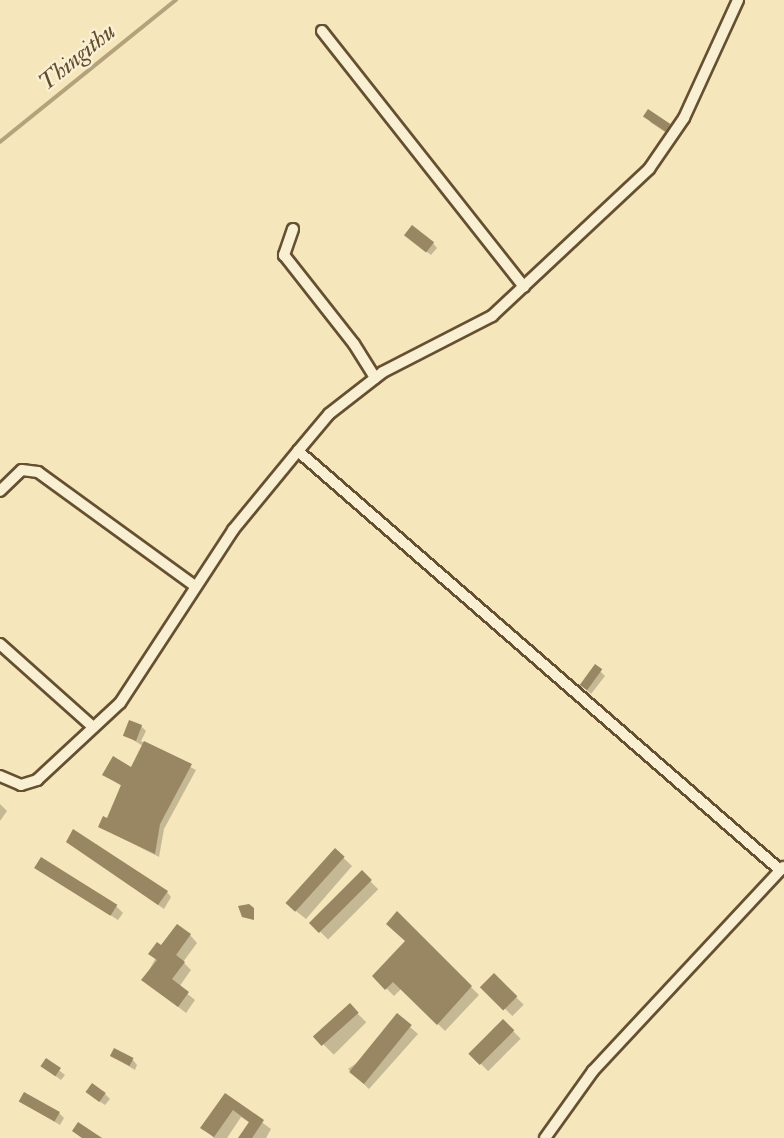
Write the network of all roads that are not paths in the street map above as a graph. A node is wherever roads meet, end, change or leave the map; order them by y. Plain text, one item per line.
1 (738, 0) edge
2 (322, 31) dead end
3 (293, 229) dead end
4 (524, 287) junction
5 (375, 378) junction
6 (298, 451) junction
7 (0, 491) edge
8 (195, 586) junction
9 (0, 645) edge
10 (91, 725) junction
11 (0, 776) edge
12 (782, 868) edge
13 (545, 1138) edge

1 - 4 street
2 - 4 street
3 - 5 street
4 - 5 street
5 - 6 street
6 - 8 street
6 - 12 street
7 - 8 street
8 - 10 street
9 - 10 street
10 - 11 street
12 - 13 street

